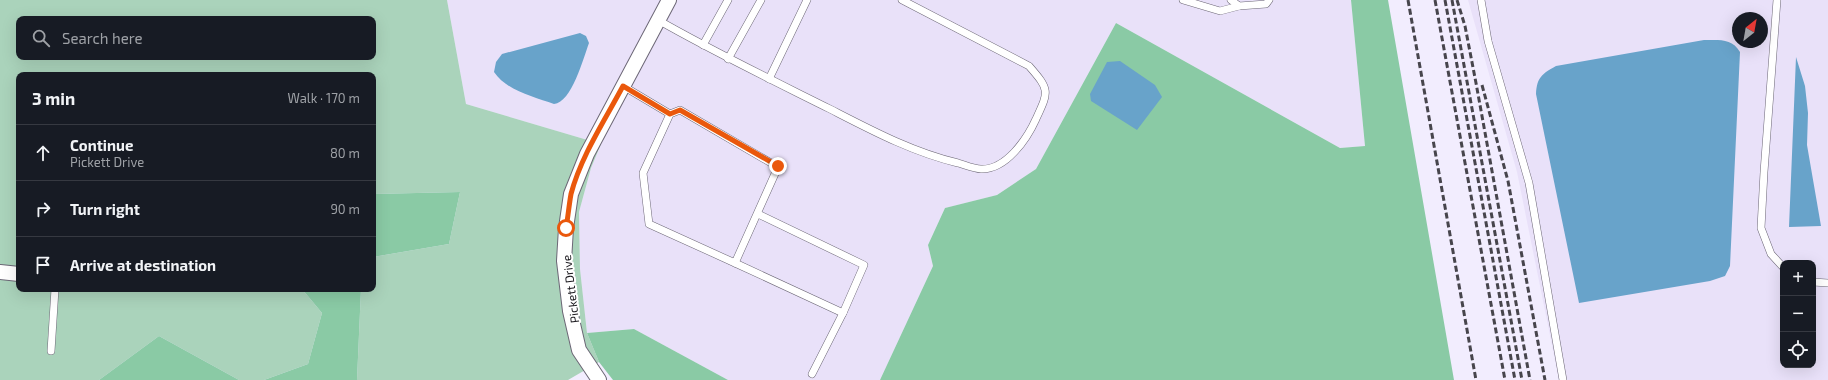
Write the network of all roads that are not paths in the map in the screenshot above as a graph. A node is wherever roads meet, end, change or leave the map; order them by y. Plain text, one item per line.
1 (669, 0) edge
2 (728, 0) edge
3 (761, 0) edge
4 (808, 0) edge
5 (902, 0) edge
6 (1182, 0) edge
7 (1231, 0) edge
8 (1269, 0) edge
9 (1481, 0) edge
10 (1777, 0) edge
11 (1239, 6) junction
12 (658, 20) junction
13 (703, 45) junction
14 (728, 59) junction
15 (769, 79) junction
16 (623, 86) junction
17 (670, 114) junction
18 (758, 214) junction
19 (735, 263) junction
20 (1780, 264) edge
21 (0, 272) edge
22 (16, 274) edge
23 (1816, 282) edge
24 (1828, 283) edge
25 (55, 292) edge
26 (843, 314) junction
27 (52, 351) dead end
28 (812, 374) dead end
29 (599, 380) edge
30 (1563, 380) edge

1 - 12 street, Pickett Drive
2 - 13 lane
3 - 14 lane
4 - 15 lane
5 - 15 lane
6 - 11 lane
7 - 11 lane
8 - 11 lane
9 - 30 lane
10 - 20 lane
12 - 13 lane
12 - 16 street, Pickett Drive
13 - 14 lane
14 - 15 lane
16 - 17 lane
16 - 29 street, Pickett Drive
17 - 18 lane
17 - 19 lane
18 - 19 lane
18 - 26 lane
19 - 26 lane
21 - 22 street
23 - 24 lane
25 - 27 lane
26 - 28 lane

